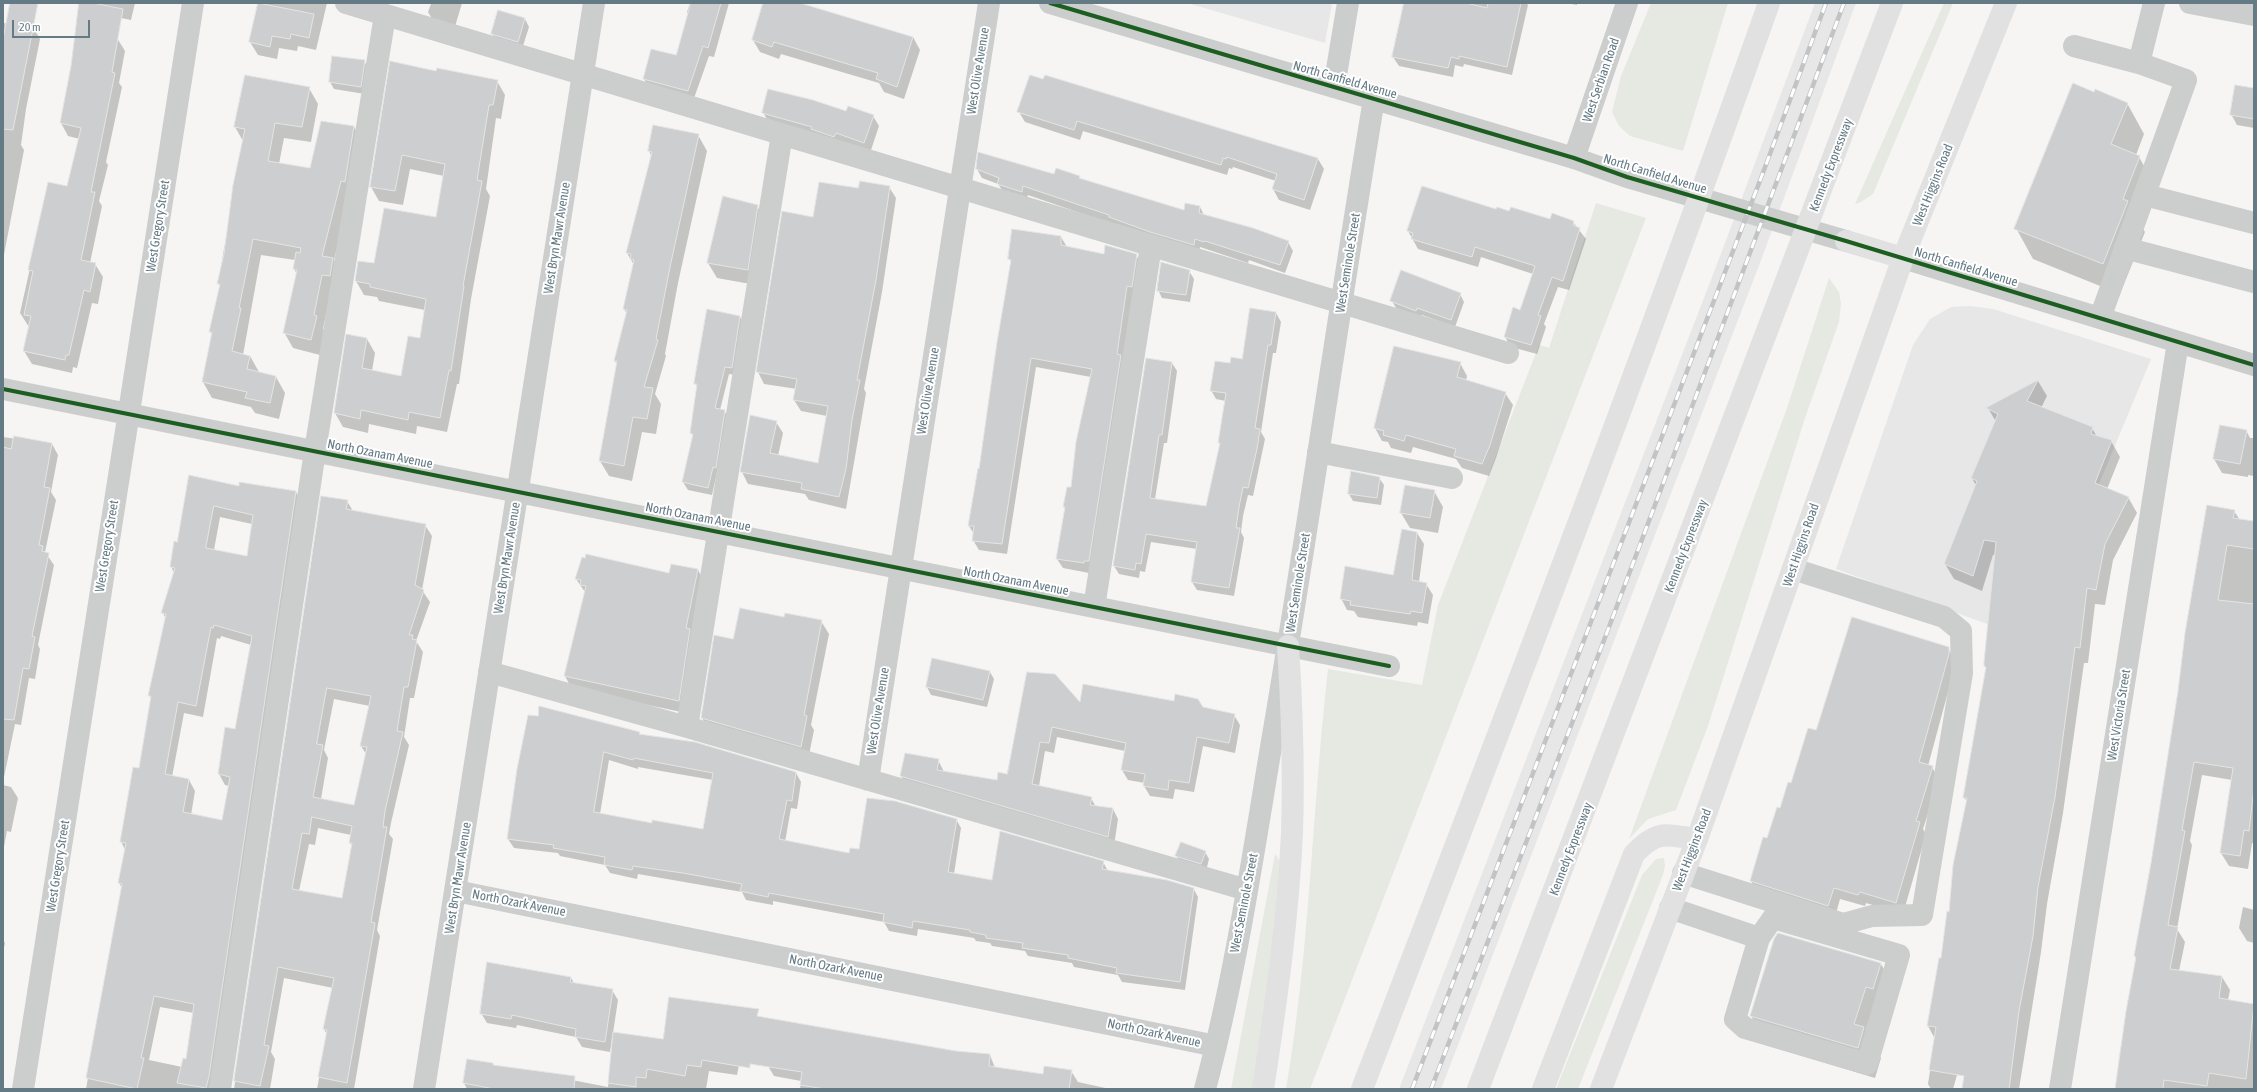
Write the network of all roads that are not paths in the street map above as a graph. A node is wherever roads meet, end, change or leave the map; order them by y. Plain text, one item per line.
1 (193, 3) edge
2 (346, 3) edge
3 (594, 3) edge
4 (989, 3) edge
5 (1050, 3) edge
6 (1348, 3) edge
7 (1628, 3) edge
8 (1769, 3) edge
9 (1892, 3) edge
10 (2006, 3) edge
11 (2154, 3) edge
12 (2190, 3) edge
13 (2244, 10) edge
14 (385, 15) junction
15 (2074, 46) dead end
16 (2139, 62) junction
17 (582, 74) junction
18 (1334, 87) junction
19 (1374, 99) junction
20 (782, 134) junction
21 (1574, 158) junction
22 (959, 187) junction
23 (2145, 195) junction
24 (2254, 223) edge
25 (1846, 241) joint
26 (1151, 246) junction
27 (2125, 248) junction
28 (1903, 258) junction
29 (2254, 282) edge
30 (1342, 304) junction
31 (2100, 318) junction
32 (2178, 342) junction
33 (1508, 353) dead end
34 (2254, 365) edge
35 (3, 389) edge
36 (128, 414) junction
37 (315, 451) junction
38 (1318, 452) junction
39 (1452, 478) dead end
40 (517, 491) junction
41 (719, 532) junction
42 (901, 568) junction
43 (1793, 569) junction
44 (1094, 607) junction
45 (1288, 646) junction
46 (1389, 666) dead end
47 (489, 672) junction
48 (687, 727) junction
49 (868, 780) junction
50 (1696, 839) junction
51 (1683, 873) junction
52 (1247, 890) junction
53 (456, 891) junction
54 (1670, 908) junction
55 (1759, 938) junction
56 (1216, 1046) junction
57 (429, 1088) edge
58 (23, 1089) edge
59 (220, 1089) edge
60 (1205, 1089) edge
61 (1263, 1089) edge
62 (1362, 1089) edge
63 (1478, 1089) edge
64 (1543, 1089) edge
65 (1601, 1089) edge
66 (2060, 1089) edge

1 - 36 street, West Gregory Street
2 - 14 street
3 - 17 street, West Bryn Mawr Avenue
4 - 22 street, West Olive Avenue
5 - 18 street, North Canfield Avenue
6 - 18 street
7 - 21 street, West Serbian Road
8 - 62 main road
9 - 63 main road, Kennedy Expressway
10 - 28 main road, West Higgins Road
11 - 16 street
12 - 13 street
14 - 17 street
14 - 37 street
15 - 16 street
16 - 23 street
17 - 20 street
17 - 40 street, West Bryn Mawr Avenue
18 - 19 street, North Canfield Avenue
19 - 21 street, North Canfield Avenue
19 - 30 street, West Seminole Street
20 - 22 street
20 - 41 street
21 - 25 street, North Canfield Avenue
22 - 26 street
22 - 42 street, West Olive Avenue
23 - 24 street
23 - 27 street
25 - 28 main road, North Canfield Avenue
26 - 30 street
26 - 44 street
27 - 29 street
27 - 31 street
28 - 31 street, North Canfield Avenue
28 - 43 main road, West Higgins Road
30 - 33 street
30 - 38 street, West Seminole Street
31 - 32 street, North Canfield Avenue
32 - 34 street, North Canfield Avenue
32 - 66 street, West Victoria Street
35 - 36 street, North Ozanam Avenue
36 - 37 street, North Ozanam Avenue
36 - 58 street, West Gregory Street
37 - 40 street, North Ozanam Avenue
37 - 59 street
38 - 39 street
38 - 45 street, West Seminole Street
40 - 41 street, North Ozanam Avenue
40 - 47 street, West Bryn Mawr Avenue
41 - 42 street, North Ozanam Avenue
41 - 48 street
42 - 44 street, North Ozanam Avenue
42 - 49 street, West Olive Avenue
43 - 50 main road, West Higgins Road
43 - 51 street
44 - 45 street, North Ozanam Avenue
45 - 46 street, North Ozanam Avenue
45 - 52 street, West Seminole Street
45 - 61 main road
47 - 48 street
47 - 53 street, West Bryn Mawr Avenue
48 - 49 street
49 - 52 street
50 - 51 main road, West Higgins Road
50 - 64 main road
51 - 54 main road, West Higgins Road
52 - 56 street, West Seminole Street
53 - 56 street, North Ozark Avenue
53 - 57 street, West Bryn Mawr Avenue
54 - 55 street
54 - 65 main road, West Higgins Road
55 - 55 street
56 - 60 street, West Seminole Street

